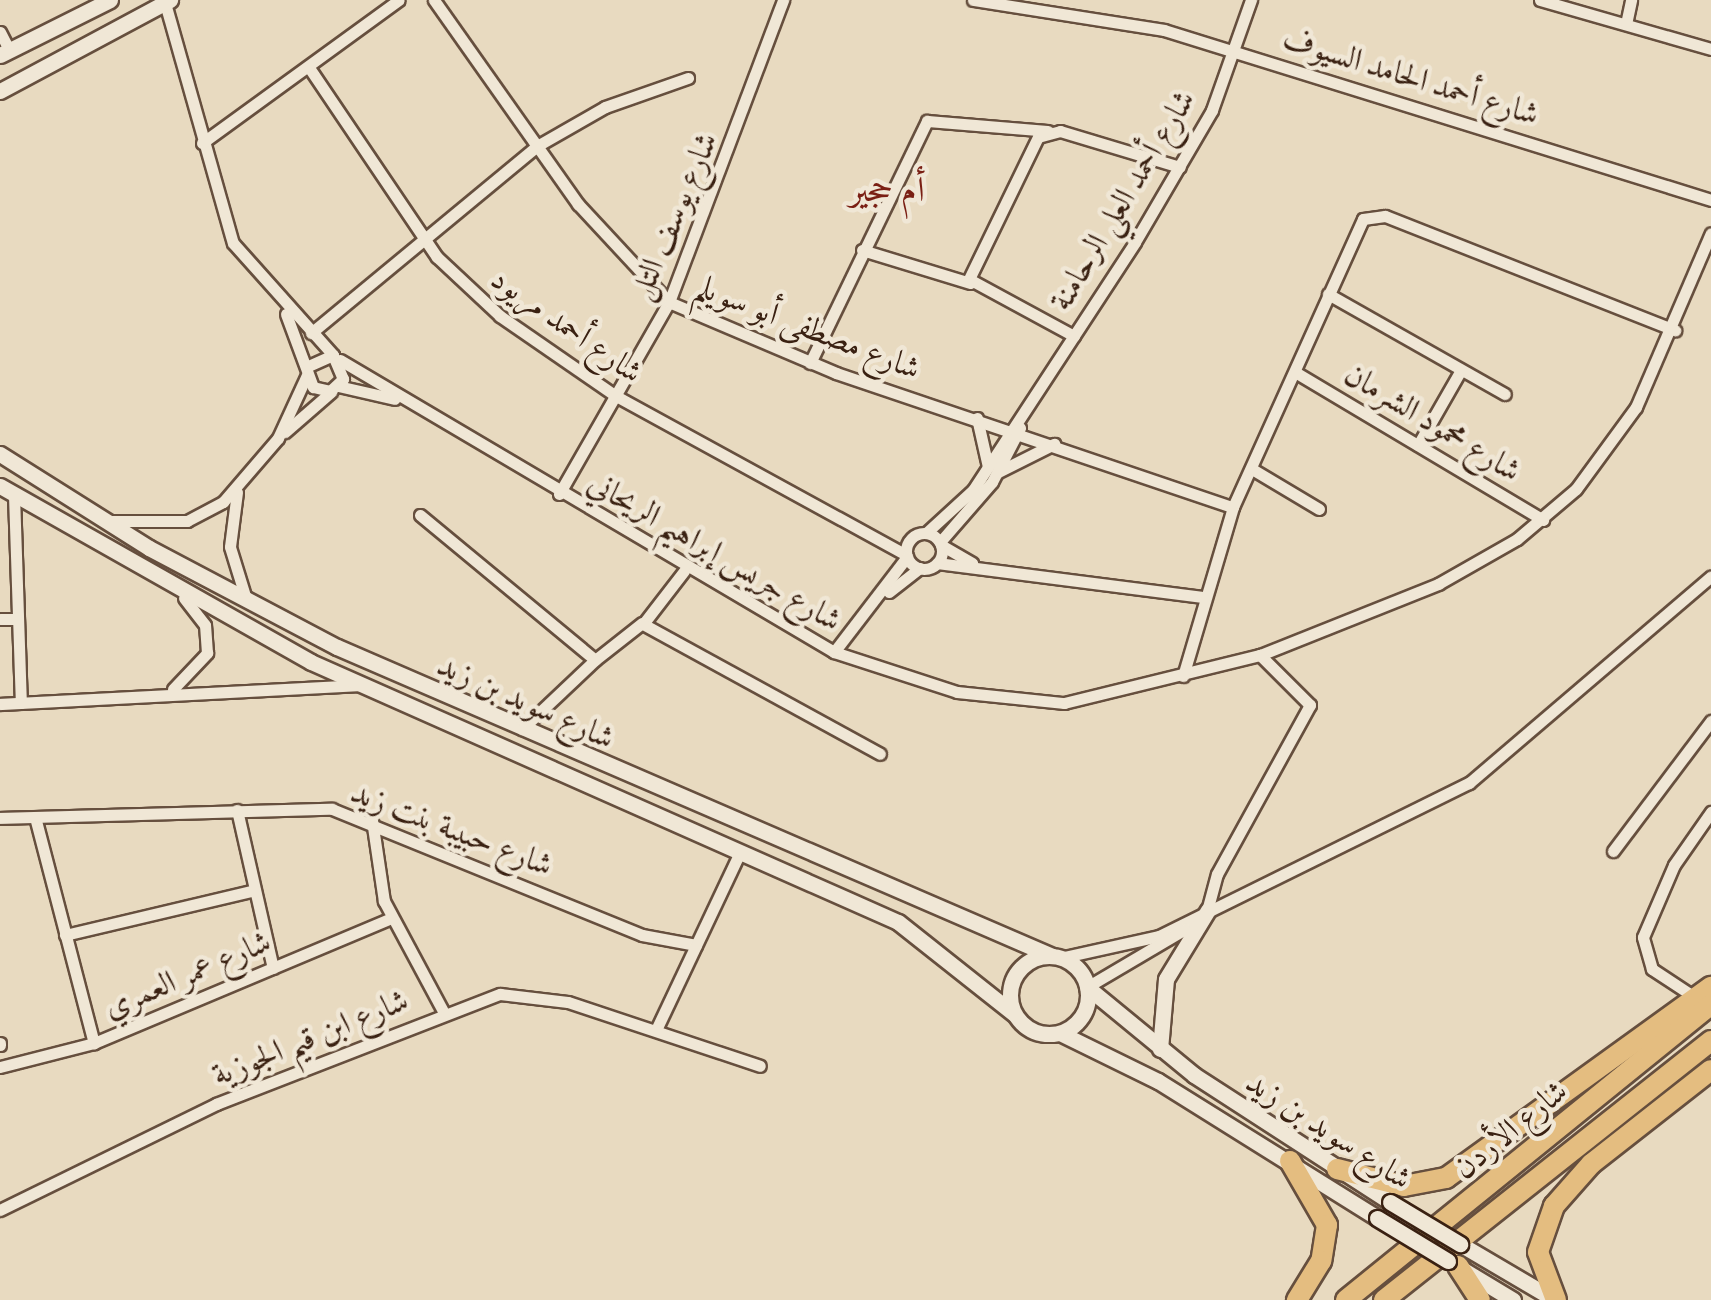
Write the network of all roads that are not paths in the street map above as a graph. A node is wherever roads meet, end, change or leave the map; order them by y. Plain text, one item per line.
1 (110, 0) edge
2 (399, 0) edge
3 (434, 0) edge
4 (783, 0) edge
5 (973, 0) edge
6 (1251, 0) edge
7 (1540, 0) edge
8 (1631, 0) edge
9 (167, 1) edge
10 (1626, 24) junction
11 (0, 32) edge
12 (1711, 49) edge
13 (1234, 51) junction
14 (2, 54) edge
15 (310, 69) junction
16 (688, 78) dead end
17 (0, 91) edge
18 (1048, 130) junction
19 (202, 144) junction
20 (537, 146) junction
21 (1180, 167) junction
22 (1711, 200) edge
23 (1711, 234) edge
24 (423, 238) junction
25 (862, 250) junction
26 (970, 283) junction
27 (1328, 294) junction
28 (669, 302) junction
29 (281, 306) junction
30 (1675, 330) junction
31 (312, 333) junction
32 (1074, 336) junction
33 (336, 358) junction
34 (810, 363) junction
35 (308, 370) junction
36 (1460, 370) junction
37 (1296, 372) junction
38 (336, 388) junction
39 (1505, 394) dead end
40 (616, 396) junction
41 (404, 401) junction
42 (977, 418) junction
43 (1014, 431) junction
44 (278, 438) junction
45 (1054, 444) junction
46 (1418, 445) junction
47 (0, 454) edge
48 (1252, 469) junction
49 (993, 470) junction
50 (7, 490) edge
51 (237, 492) junction
52 (560, 494) junction
53 (1233, 507) junction
54 (1319, 508) dead end
55 (420, 515) dead end
56 (1542, 520) junction
57 (102, 521) junction
58 (874, 531) junction
59 (926, 533) junction
60 (910, 539) junction
61 (940, 544) junction
62 (907, 556) junction
63 (937, 563) junction
64 (972, 564) junction
65 (920, 568) junction
66 (684, 570) junction
67 (1711, 576) edge
68 (184, 598) junction
69 (882, 598) junction
70 (1201, 598) junction
71 (248, 604) junction
72 (0, 619) edge
73 (18, 619) junction
74 (642, 623) junction
75 (834, 652) junction
76 (1260, 654) junction
77 (595, 660) junction
78 (1183, 676) junction
79 (362, 684) junction
80 (169, 691) junction
81 (21, 703) junction
82 (0, 704) edge
83 (1711, 720) edge
84 (522, 729) junction
85 (880, 754) dead end
86 (237, 810) junction
87 (1711, 812) edge
88 (35, 817) junction
89 (0, 818) edge
90 (372, 820) junction
91 (1613, 851) dead end
92 (740, 852) junction
93 (255, 890) junction
94 (1208, 910) junction
95 (391, 918) junction
96 (66, 935) junction
97 (696, 945) junction
98 (1056, 957) junction
99 (274, 968) junction
100 (1087, 987) junction
101 (1706, 998) edge
102 (444, 1012) junction
103 (1014, 1014) junction
104 (656, 1030) junction
105 (1060, 1032) junction
106 (1711, 1040) edge
107 (94, 1042) junction
108 (1160, 1049) junction
109 (760, 1066) dead end
110 (0, 1068) edge
111 (1711, 1070) edge
112 (1290, 1161) junction
113 (1337, 1169) junction
114 (0, 1210) edge
115 (1453, 1264) junction
116 (1297, 1300) edge
117 (1346, 1300) edge
118 (1384, 1300) edge
119 (1480, 1300) edge
120 (1514, 1300) edge
121 (1555, 1300) edge

1 - 14 main road
2 - 15 street
3 - 20 street, شارع مصطفى أبو سويلم
4 - 28 street, شارع يوسف التل
5 - 13 street, شارع أحمد الحامد السيوف
6 - 13 street, شارع أحمد العلي الرحامنة
7 - 10 street
8 - 10 street
9 - 17 main road
9 - 19 street, شارع جريس إبراهيم الريحاني
10 - 12 street
11 - 14 street
13 - 21 street, شارع أحمد العلي الرحامنة
13 - 22 street, شارع أحمد الحامد السيوف
15 - 19 street
15 - 24 street, شارع أحمد مريود
16 - 20 street
18 - 21 street
18 - 25 street
18 - 26 street
19 - 29 street, شارع جريس إبراهيم الريحاني
20 - 24 street
20 - 28 street, شارع مصطفى أبو سويلم
21 - 32 street, شارع أحمد العلي الرحامنة
23 - 30 street, شارع جريس إبراهيم الريحاني
24 - 31 street
24 - 40 street, شارع أحمد مريود
25 - 26 street
25 - 34 street
26 - 32 street
27 - 30 street
27 - 36 street
27 - 37 street
28 - 34 street, شارع مصطفى أبو سويلم
28 - 40 street, شارع يوسف التل
29 - 31 street, شارع جريس إبراهيم الريحاني
29 - 35 street, شارع جريس إبراهيم الريحاني
30 - 56 street, شارع جريس إبراهيم الريحاني
31 - 33 street, شارع جريس إبراهيم الريحاني
32 - 43 street, شارع أحمد العلي الرحامنة
33 - 35 street
33 - 38 street
33 - 41 street, شارع جريس إبراهيم الريحاني
34 - 42 street, شارع مصطفى أبو سويلم
35 - 38 street, شارع جريس إبراهيم الريحاني
35 - 44 street
36 - 39 street
36 - 46 street
37 - 46 street, شارع محمود الشرمان
37 - 48 street
38 - 41 street, شارع جريس إبراهيم الريحاني
38 - 44 street
40 - 52 street, شارع يوسف التل
40 - 58 street, شارع أحمد مريود
41 - 52 street, شارع جريس إبراهيم الريحاني
42 - 43 street, شارع مصطفى أبو سويلم
42 - 49 street
43 - 45 street, شارع مصطفى أبو سويلم
43 - 49 street, شارع أحمد العلي الرحامنة
44 - 51 street
45 - 49 street, شارع أحمد العلي الرحامنة
45 - 53 street, شارع مصطفى أبو سويلم
46 - 56 street, شارع محمود الشرمان
47 - 57 main road, شارع سويد بن زيد
48 - 53 street
48 - 54 street
49 - 59 street, شارع أحمد العلي الرحامنة
49 - 61 street, شارع أحمد العلي الرحامنة
50 - 68 main road, شارع سويد بن زيد
50 - 73 street
51 - 57 street
51 - 71 street
52 - 66 street, شارع جريس إبراهيم الريحاني
53 - 70 street
55 - 77 street
56 - 76 street, شارع جريس إبراهيم الريحاني
57 - 71 main road, شارع سويد بن زيد
58 - 60 street, شارع أحمد مريود
58 - 62 street, شارع أحمد مريود
59 - 60 street
59 - 61 street
60 - 62 street
61 - 63 street
61 - 64 street
62 - 65 street
62 - 69 street
63 - 64 street
63 - 65 street
64 - 70 street
65 - 69 street
66 - 74 street
66 - 75 street, شارع جريس إبراهيم الريحاني
67 - 94 street
68 - 79 main road, شارع سويد بن زيد
68 - 80 street
69 - 75 street
70 - 78 street
71 - 84 main road, شارع سويد بن زيد
72 - 73 street
73 - 81 street
74 - 77 street
74 - 85 street
75 - 78 street, شارع جريس إبراهيم الريحاني
76 - 78 street, شارع جريس إبراهيم الريحاني
76 - 94 street
77 - 84 street
79 - 80 street
79 - 92 main road, شارع سويد بن زيد
80 - 81 street
81 - 82 street
83 - 91 street
84 - 98 main road, شارع سويد بن زيد
86 - 88 street, شارع حبيبة بنت زيد
86 - 90 street, شارع حبيبة بنت زيد
86 - 93 street
87 - 101 street
88 - 89 street, شارع حبيبة بنت زيد
88 - 96 street
90 - 95 street
90 - 97 street, شارع حبيبة بنت زيد
92 - 97 street
92 - 103 main road, شارع سويد بن زيد
93 - 96 street
93 - 99 street
94 - 98 street
94 - 100 street
94 - 108 main road
95 - 99 street, شارع عمر العمري
95 - 102 street
96 - 107 street
97 - 104 street
98 - 100 main road
98 - 103 main road
99 - 107 street, شارع عمر العمري
100 - 105 main road
100 - 108 main road, شارع سويد بن زيد
101 - 113 highway
101 - 117 highway, شارع الأردن
102 - 104 street, شارع ابن قيم الجوزية
102 - 114 street, شارع ابن قيم الجوزية
103 - 105 main road
104 - 109 street, شارع ابن قيم الجوزية
105 - 112 main road, شارع سويد بن زيد
106 - 118 highway, شارع الأردن
107 - 110 street, شارع عمر العمري
108 - 113 main road, شارع سويد بن زيد
111 - 121 highway
112 - 115 main road, شارع سويد بن زيد, bridge
112 - 116 highway
113 - 121 main road, شارع سويد بن زيد, bridge
115 - 119 highway
115 - 120 main road, شارع سويد بن زيد

